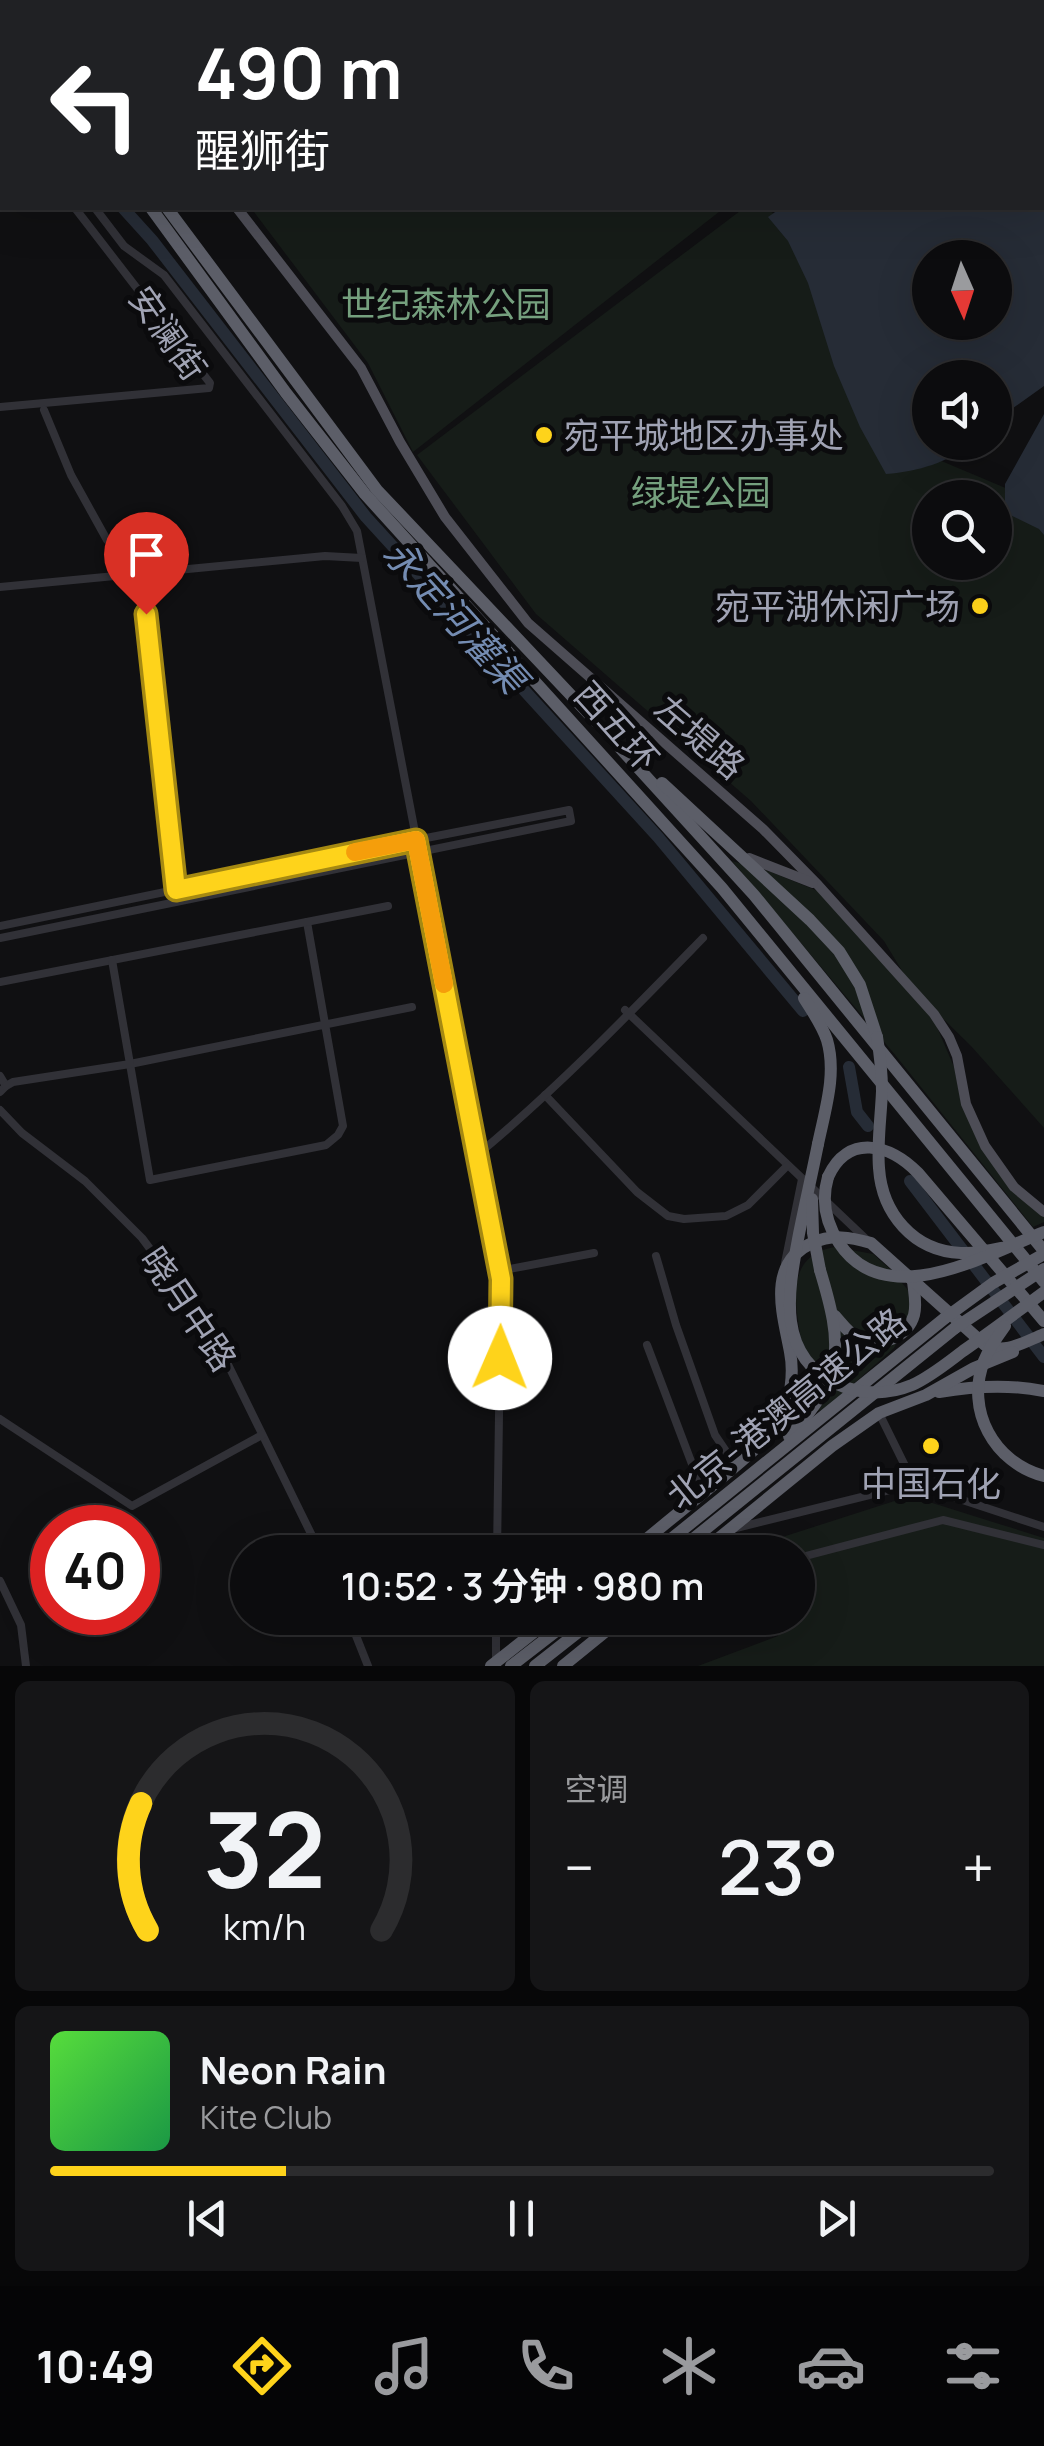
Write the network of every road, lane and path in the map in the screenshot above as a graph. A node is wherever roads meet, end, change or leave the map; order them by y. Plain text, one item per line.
1 (77, 210) edge
2 (97, 210) edge
3 (152, 210) edge
4 (167, 210) edge
5 (239, 210) edge
6 (0, 407) edge
7 (44, 410) dead end
8 (362, 558) junction
9 (142, 575) junction
10 (0, 587) edge
11 (602, 727) junction
12 (416, 840) junction
13 (418, 850) junction
14 (737, 851) junction
15 (818, 885) junction
16 (176, 890) junction
17 (178, 901) junction
18 (388, 906) dead end
19 (307, 922) junction
20 (0, 926) edge
21 (0, 938) edge
22 (703, 938) dead end
23 (112, 960) junction
24 (783, 961) junction
25 (0, 982) edge
26 (412, 1007) dead end
27 (627, 1012) junction
28 (325, 1024) junction
29 (130, 1064) junction
30 (0, 1076) edge
31 (3, 1089) edge
32 (546, 1095) junction
33 (0, 1110) edge
34 (477, 1155) junction
35 (787, 1166) junction
36 (806, 1178) junction
37 (1044, 1212) edge
38 (1044, 1232) edge
39 (871, 1243) junction
40 (1006, 1247) junction
41 (1044, 1252) edge
42 (594, 1253) dead end
43 (656, 1256) dead end
44 (784, 1267) junction
45 (1044, 1269) edge
46 (500, 1271) junction
47 (913, 1281) junction
48 (1044, 1282) edge
49 (1044, 1292) edge
50 (833, 1314) junction
51 (1014, 1314) junction
52 (1044, 1322) edge
53 (950, 1323) junction
54 (974, 1333) junction
55 (1044, 1337) edge
56 (647, 1345) dead end
57 (1006, 1352) junction
58 (974, 1368) junction
59 (1044, 1392) edge
60 (926, 1395) junction
61 (879, 1412) junction
62 (0, 1419) edge
63 (262, 1435) junction
64 (736, 1466) junction
65 (754, 1473) junction
66 (1044, 1476) edge
67 (914, 1484) junction
68 (704, 1492) junction
69 (1044, 1527) edge
70 (735, 1528) junction
71 (683, 1530) junction
72 (312, 1535) edge
73 (497, 1535) edge
74 (652, 1535) edge
75 (680, 1535) edge
76 (687, 1535) edge
77 (724, 1535) edge
78 (1044, 1545) edge
79 (815, 1554) edge
80 (0, 1581) edge
81 (356, 1635) edge
82 (495, 1635) edge
83 (530, 1635) edge
84 (550, 1635) edge
85 (574, 1635) edge
86 (601, 1635) edge
87 (493, 1664) edge
88 (369, 1665) edge
89 (26, 1666) edge
90 (511, 1666) edge
91 (535, 1666) edge
92 (563, 1666) edge

1 - 6 street, 安澜街
2 - 8 street
3 - 24 highway, 西五环
4 - 11 highway, 西五环
5 - 15 main road, 左堤路
7 - 9 street
8 - 9 street
8 - 12 street
9 - 10 street
9 - 16 street
11 - 14 highway
11 - 41 highway, 西五环
12 - 13 street
12 - 13 street
12 - 16 street
13 - 17 street
13 - 34 street
14 - 15 main road
14 - 40 highway, bridge
15 - 37 main road, 左堤路
16 - 17 street
16 - 20 street
17 - 21 street
18 - 19 street
19 - 23 street
19 - 28 street
22 - 27 street
23 - 25 street
23 - 29 street
24 - 36 highway, bridge
24 - 48 highway, 西五环
26 - 28 street
27 - 32 street
27 - 35 street
28 - 29 street
28 - 29 street
29 - 31 street
30 - 31 street
32 - 34 street
32 - 35 street
33 - 63 street, 晓月中路
34 - 46 street
35 - 36 street
36 - 39 street
36 - 44 street
36 - 50 highway, bridge
36 - 51 highway, bridge
38 - 40 highway, bridge
39 - 44 highway
39 - 47 highway
40 - 52 highway, bridge
41 - 53 highway, bridge
42 - 46 street
43 - 64 street
44 - 64 highway
45 - 53 highway, bridge
46 - 73 street
47 - 50 highway
47 - 54 highway
49 - 51 highway, bridge
50 - 65 highway
51 - 66 highway, bridge
53 - 65 highway, 北京-港澳高速公路
53 - 76 highway, 北京-港澳高速公路
54 - 57 highway
54 - 58 highway
55 - 57 highway
56 - 68 street
57 - 58 highway
58 - 60 highway
59 - 60 highway
60 - 61 highway
61 - 67 street
61 - 70 highway
62 - 63 street
63 - 72 street, 晓月中路
64 - 68 highway
65 - 71 highway, 北京-港澳高速公路
67 - 69 street
67 - 70 street
68 - 71 highway
68 - 74 highway
70 - 77 highway
71 - 75 highway, 北京-港澳高速公路
78 - 79 street
80 - 89 street
81 - 88 street
82 - 87 street
83 - 87 highway
84 - 90 highway
85 - 91 highway
86 - 92 highway

